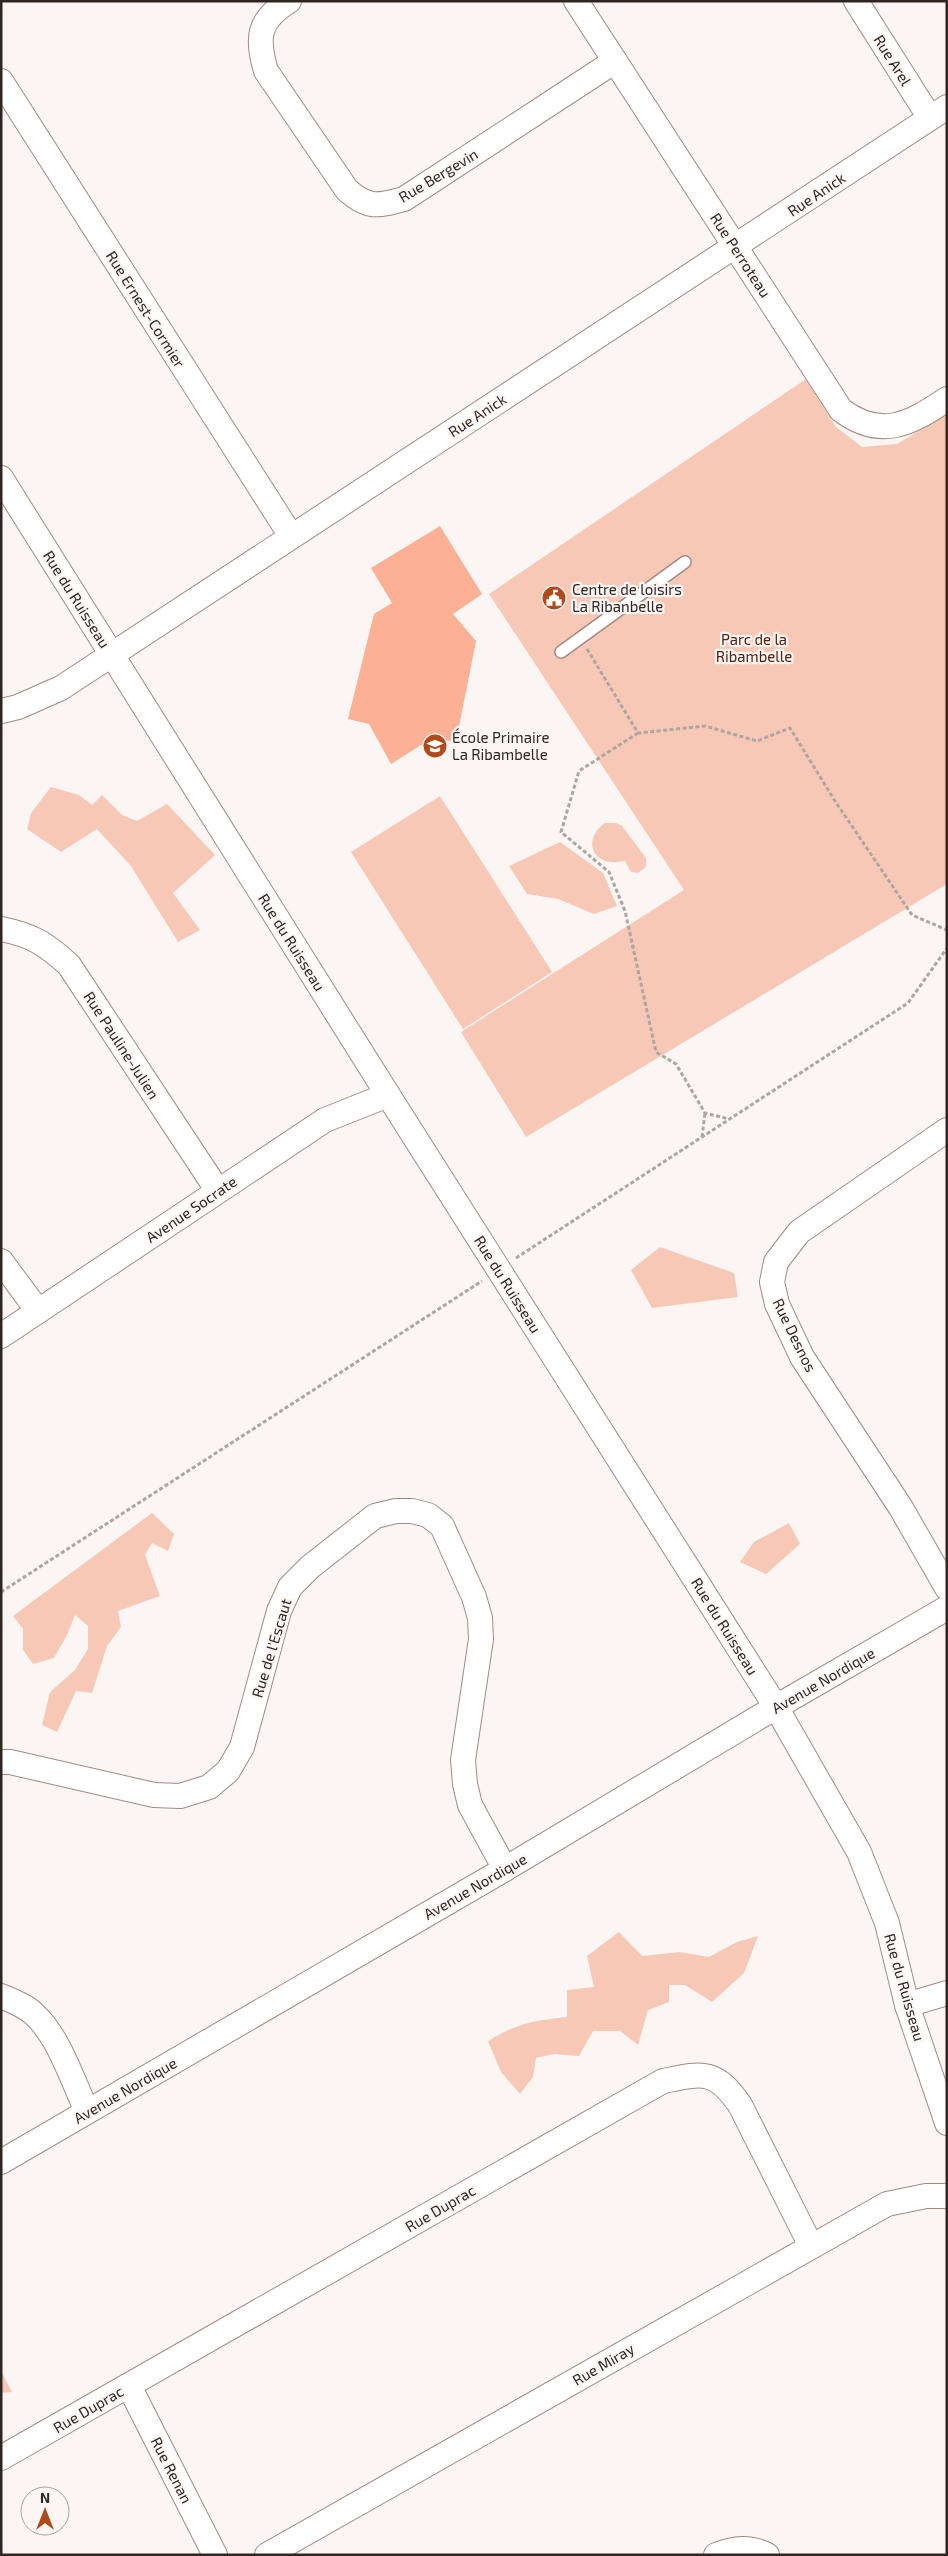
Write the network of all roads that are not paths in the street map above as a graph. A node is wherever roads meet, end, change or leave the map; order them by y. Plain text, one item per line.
1 (289, 1) edge
2 (576, 1) edge
3 (856, 1) edge
4 (615, 61) junction
5 (1, 81) edge
6 (938, 113) edge
7 (736, 247) junction
8 (947, 400) edge
9 (1, 478) edge
10 (291, 536) junction
11 (684, 562) dead end
12 (561, 652) dead end
13 (111, 654) junction
14 (1, 711) edge
15 (1, 929) edge
16 (388, 1095) junction
17 (947, 1130) edge
18 (218, 1192) junction
19 (1, 1261) edge
20 (38, 1311) junction
21 (1, 1336) edge
22 (947, 1588) edge
23 (947, 1608) edge
24 (776, 1707) junction
25 (1, 1762) edge
26 (505, 1869) junction
27 (947, 1993) edge
28 (1, 1996) edge
29 (907, 2005) junction
30 (87, 2111) junction
31 (947, 2123) edge
32 (1, 2162) edge
33 (947, 2196) edge
34 (811, 2246) junction
35 (129, 2386) junction
36 (1, 2458) edge
37 (215, 2555) edge
38 (267, 2555) edge
39 (716, 2555) edge
40 (767, 2555) edge

1 - 4 street, Rue Bergevin
2 - 4 street, Rue Perroteau
3 - 6 street, Rue Arel
4 - 7 street, Rue Perroteau
5 - 10 street, Rue Ernest-Cormier
6 - 7 street, Rue Anick
7 - 8 street, Rue Perroteau
7 - 10 street, Rue Anick
9 - 13 street, Rue du Ruisseau
10 - 13 street, Rue Anick
11 - 12 lane
13 - 14 street, Rue Anick
13 - 16 street, Rue du Ruisseau
15 - 18 street, Rue Pauline-Julien
16 - 18 street, Avenue Socrate
16 - 24 street, Rue du Ruisseau
17 - 22 street, Rue Desnos
18 - 20 street, Avenue Socrate
19 - 20 street
20 - 21 street, Avenue Socrate
23 - 24 street, Avenue Nordique
24 - 26 street, Avenue Nordique
24 - 29 street, Rue du Ruisseau
25 - 26 street, Rue de l'Escaut
26 - 30 street, Avenue Nordique
27 - 29 street
28 - 30 street
29 - 31 street, Rue du Ruisseau
30 - 32 street, Avenue Nordique
33 - 34 street, Rue Miray
34 - 35 street, Rue Duprac
34 - 38 street, Rue Miray
35 - 36 street, Rue Duprac
35 - 37 street, Rue Renan
39 - 40 street

